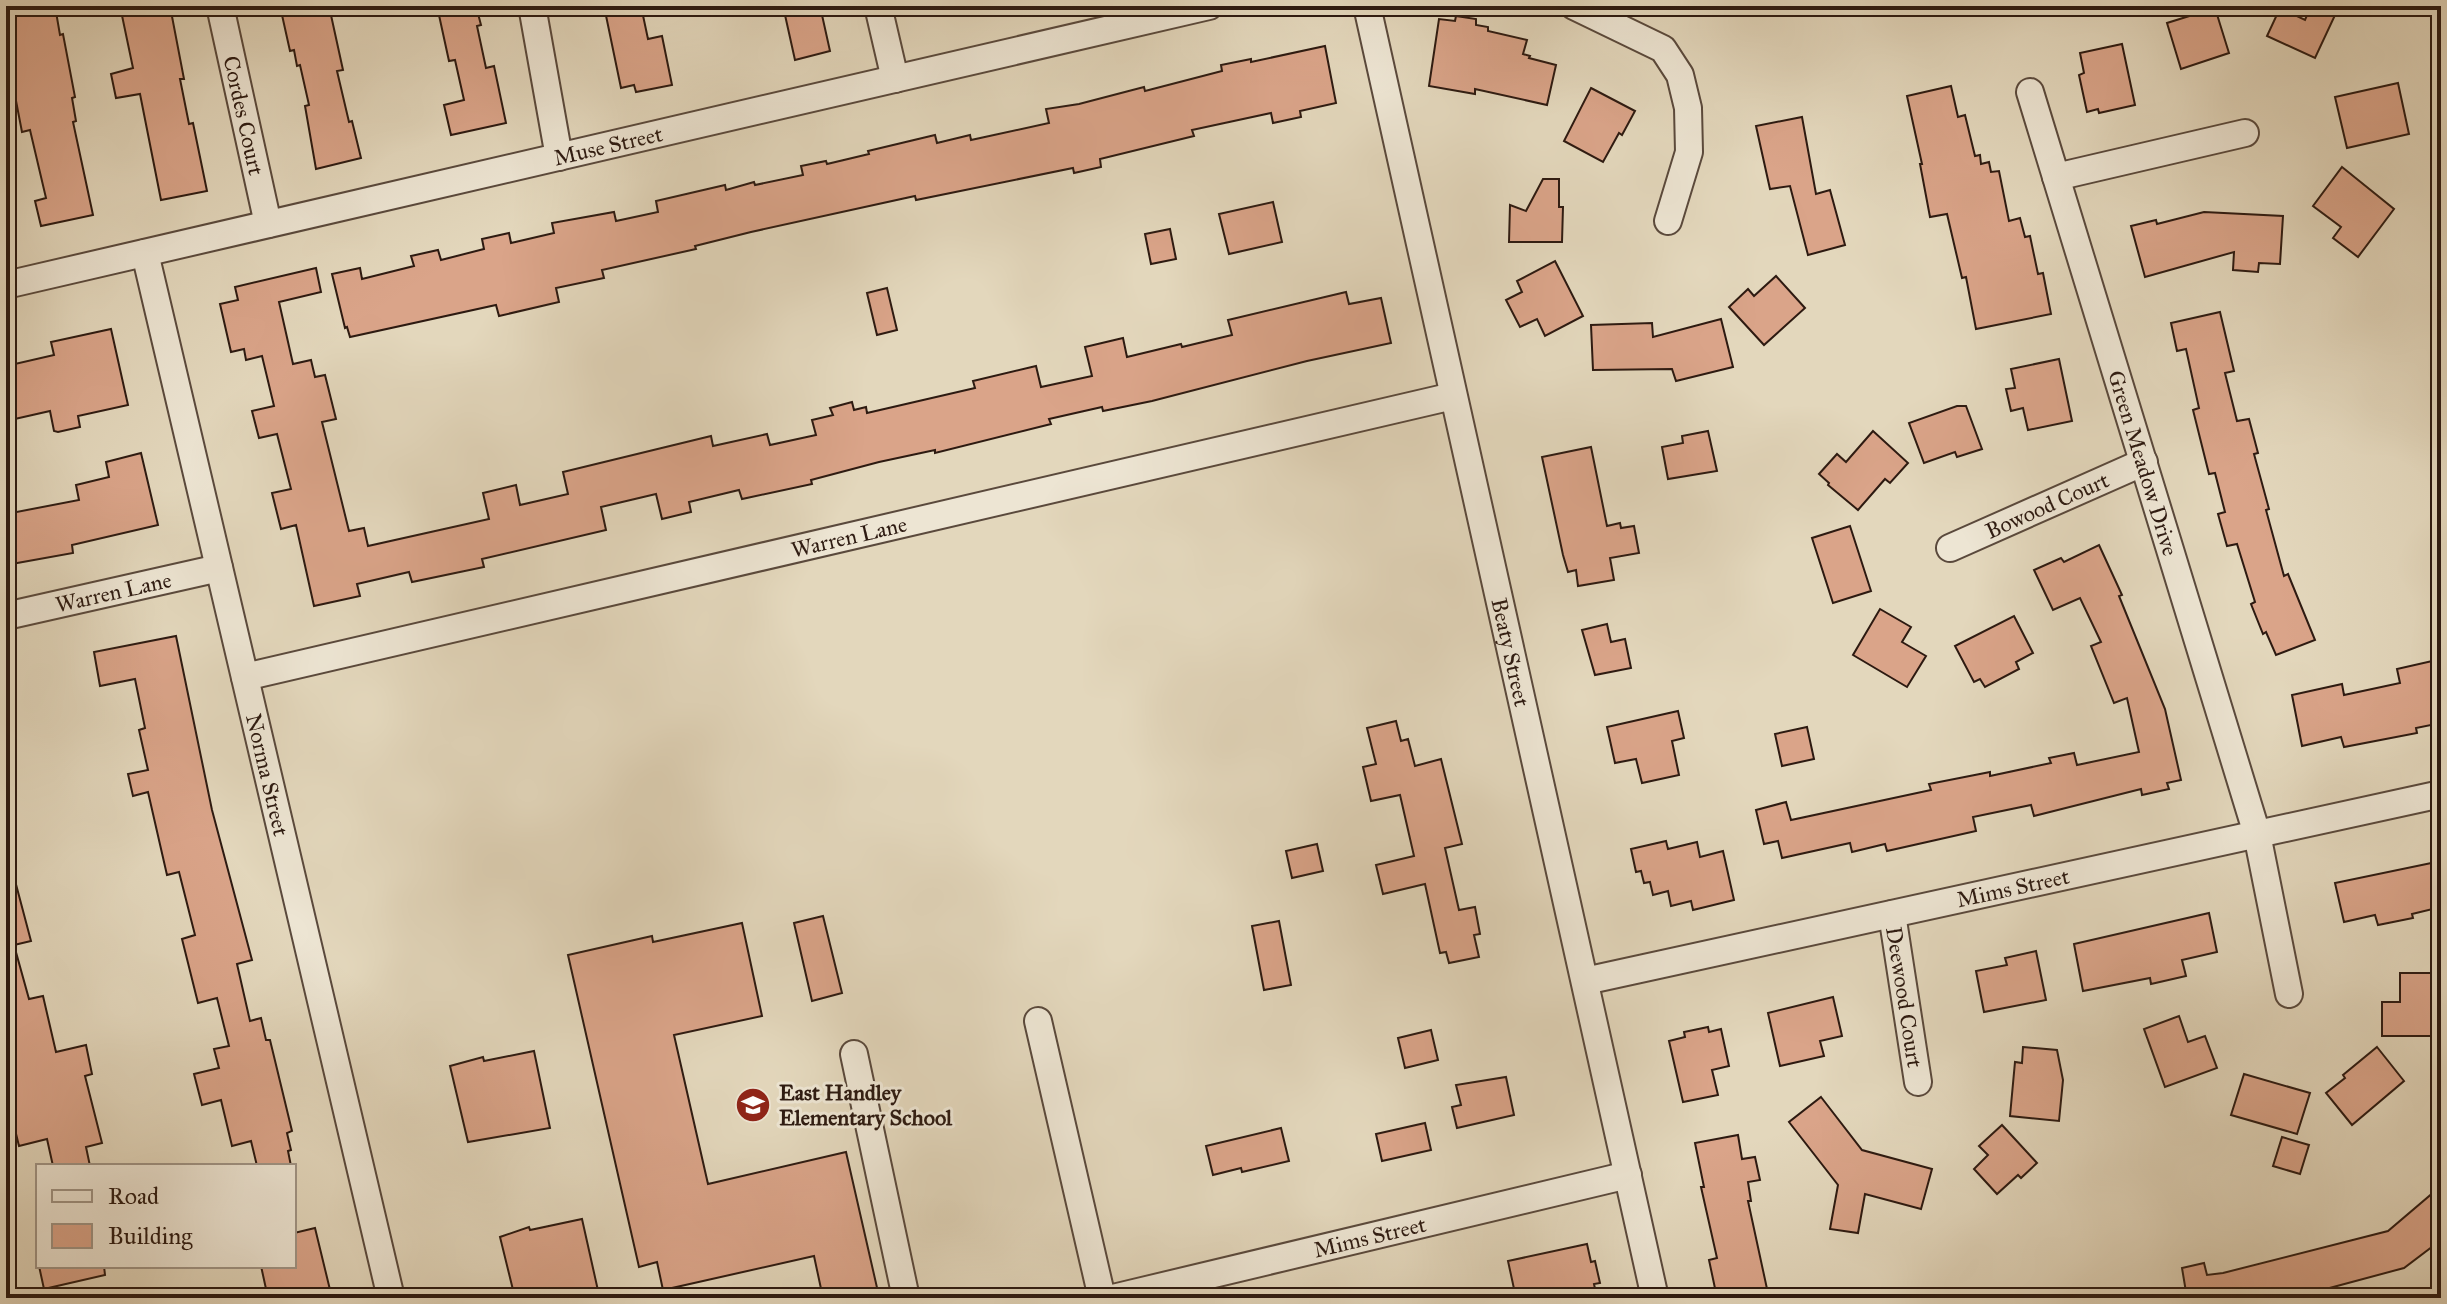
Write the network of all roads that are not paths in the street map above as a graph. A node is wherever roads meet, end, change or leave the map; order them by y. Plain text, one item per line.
1 (220, 6) edge
2 (532, 6) edge
3 (878, 6) edge
4 (1209, 6) edge
5 (1367, 6) edge
6 (1574, 6) edge
7 (895, 79) junction
8 (2030, 92) dead end
9 (2245, 133) dead end
10 (559, 157) junction
11 (2056, 177) junction
12 (1668, 221) dead end
13 (268, 224) junction
14 (145, 253) junction
15 (6, 285) edge
16 (1453, 396) junction
17 (2144, 462) junction
18 (1950, 548) dead end
19 (219, 568) junction
20 (6, 616) edge
21 (245, 677) junction
22 (2441, 794) edge
23 (2257, 834) junction
24 (1892, 914) junction
25 (1585, 981) junction
26 (2289, 994) dead end
27 (1038, 1021) dead end
28 (854, 1054) dead end
29 (1918, 1082) dead end
30 (1628, 1175) junction
31 (1169, 1292) edge
32 (391, 1298) edge
33 (906, 1298) edge
34 (1102, 1298) edge
35 (1113, 1298) edge
36 (1655, 1298) edge

1 - 13 street, Cordes Court
2 - 10 street
3 - 7 street
4 - 7 street, Muse Street
5 - 16 street, Beaty Street
6 - 12 street
7 - 10 street, Muse Street
8 - 11 street, Green Meadow Drive
9 - 11 street
10 - 13 street, Muse Street
11 - 17 street, Green Meadow Drive
13 - 14 street, Muse Street
14 - 15 street, Muse Street
14 - 19 street, Norma Street
16 - 21 street, Warren Lane
16 - 25 street, Beaty Street
17 - 18 street, Bowood Court
17 - 23 street, Green Meadow Drive
19 - 20 street, Warren Lane
19 - 21 street, Norma Street
21 - 32 street, Norma Street
22 - 23 street, Mims Street
23 - 24 street, Mims Street
23 - 26 street, Green Meadow Drive
24 - 25 street, Mims Street
24 - 29 street, Deewood Court
25 - 30 street, Beaty Street
27 - 34 street
28 - 33 street
30 - 31 street, Mims Street
30 - 36 street, Beaty Street
31 - 35 street, Mims Street

